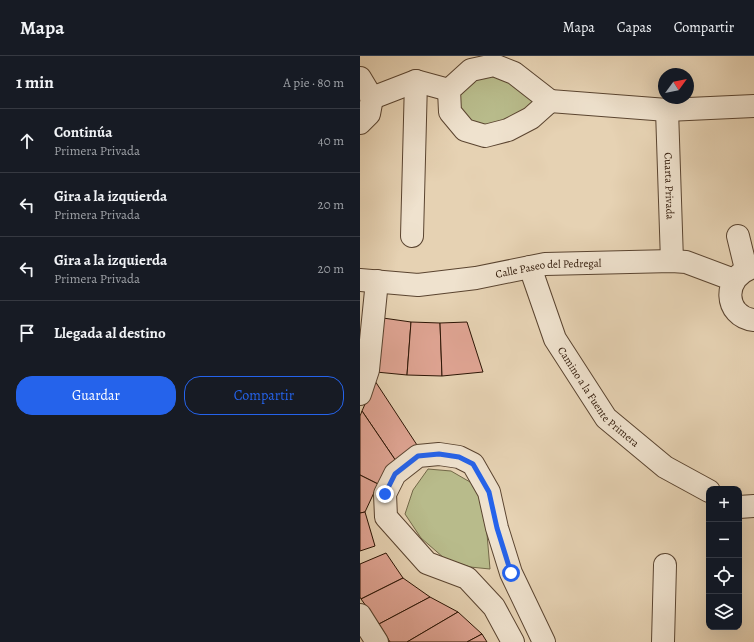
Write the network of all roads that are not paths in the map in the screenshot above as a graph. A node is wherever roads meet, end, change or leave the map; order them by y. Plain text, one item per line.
1 (360, 78) edge
2 (416, 81) junction
3 (449, 90) junction
4 (372, 98) junction
5 (550, 101) junction
6 (754, 106) edge
7 (667, 110) junction
8 (360, 123) edge
9 (412, 236) dead end
10 (738, 236) dead end
11 (672, 261) junction
12 (530, 267) junction
13 (745, 272) edge
14 (368, 280) edge
15 (754, 320) edge
16 (360, 394) edge
17 (706, 489) edge
18 (754, 506) edge
19 (742, 507) edge
20 (665, 565) dead end
21 (360, 615) edge
22 (377, 642) edge
23 (513, 642) edge
24 (544, 642) edge
25 (664, 642) edge

1 - 4 street
2 - 3 street
2 - 4 street
2 - 9 street
3 - 5 street
3 - 5 street
4 - 8 street
5 - 7 street
6 - 7 street
7 - 11 street, Cuarta Privada
10 - 13 street
11 - 12 street, Calle Paseo del Pedregal
11 - 13 street, Calle Paseo del Pedregal
12 - 14 street, Calle Paseo del Pedregal
12 - 17 street, Camino a la Fuente Primera
13 - 15 street
14 - 16 street
18 - 19 street
20 - 25 street
21 - 22 street
23 - 24 street

